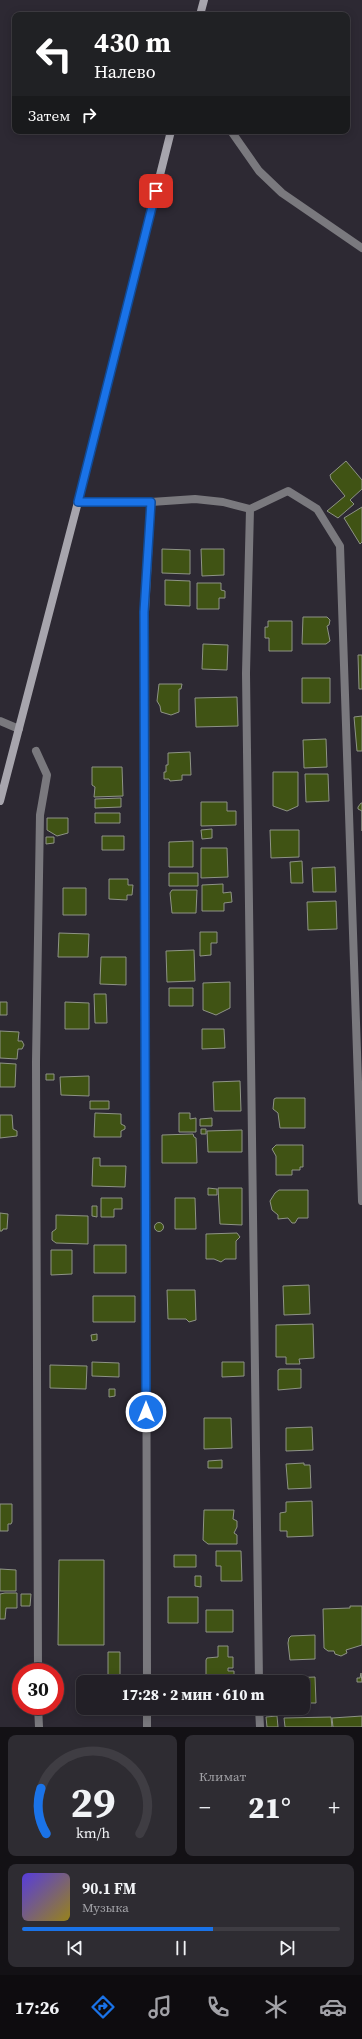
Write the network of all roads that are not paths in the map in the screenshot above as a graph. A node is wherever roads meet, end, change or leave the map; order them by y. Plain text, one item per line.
1 (204, 0) edge
2 (201, 12) edge
3 (170, 134) edge
4 (233, 134) edge
5 (362, 248) edge
6 (78, 502) junction
7 (151, 502) junction
8 (250, 508) junction
9 (0, 721) edge
10 (19, 729) junction
11 (36, 751) dead end
12 (0, 801) edge
13 (362, 1201) edge
14 (38, 1663) edge
15 (147, 1675) edge
16 (259, 1675) edge
17 (38, 1715) edge
18 (147, 1715) edge
19 (259, 1715) edge
20 (39, 1727) edge
21 (147, 1727) edge
22 (260, 1727) edge

1 - 2 main road
3 - 6 main road
4 - 5 street
6 - 7 street
6 - 10 main road
7 - 8 street
7 - 15 street
8 - 13 street
8 - 16 street
9 - 10 street
10 - 12 main road
11 - 14 street
17 - 20 street
18 - 21 street
19 - 22 street

